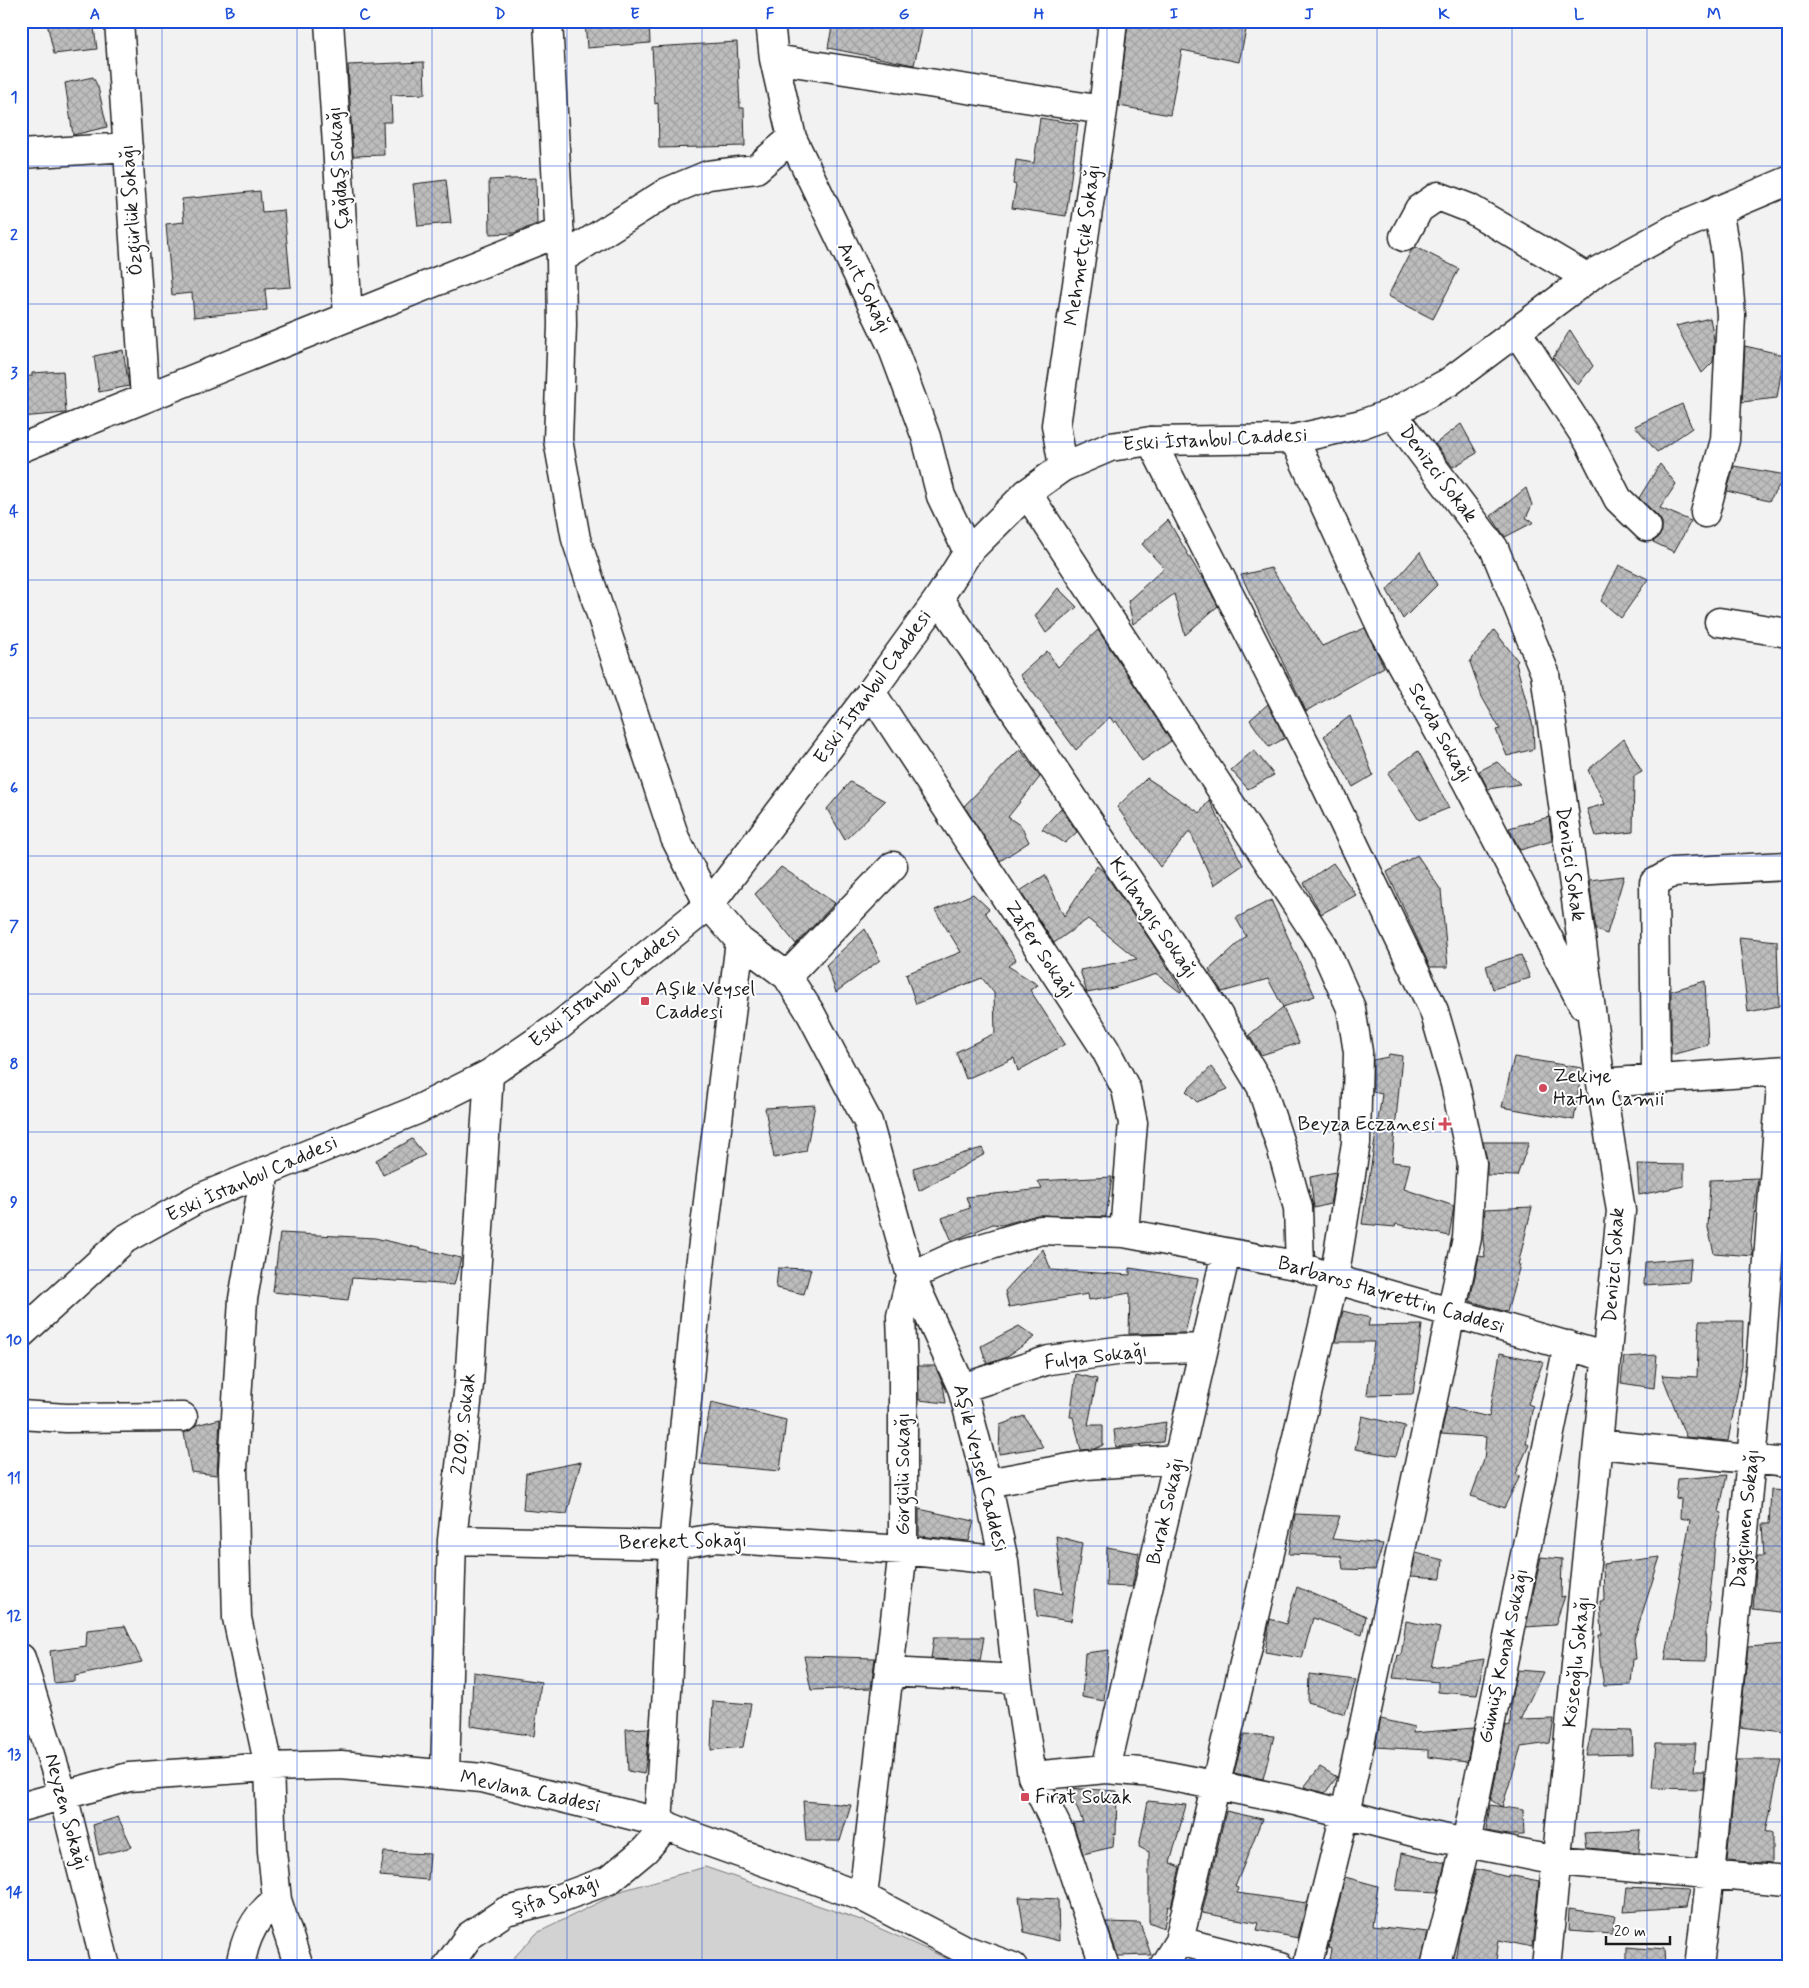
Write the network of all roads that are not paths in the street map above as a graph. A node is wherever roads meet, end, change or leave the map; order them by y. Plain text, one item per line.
1 (119, 21) edge
2 (329, 21) edge
3 (548, 21) edge
4 (770, 21) edge
5 (1113, 21) edge
6 (774, 59) junction
7 (1103, 110) junction
8 (792, 138) junction
9 (128, 147) junction
10 (21, 154) edge
11 (1788, 181) edge
12 (1718, 210) junction
13 (560, 232) junction
14 (1404, 237) dead end
15 (561, 259) junction
16 (1588, 278) junction
17 (348, 316) junction
18 (1518, 332) junction
19 (145, 398) junction
20 (1392, 413) junction
21 (1294, 439) junction
22 (1151, 441) junction
23 (21, 448) edge
24 (1063, 467) junction
25 (1027, 493) junction
26 (1705, 512) dead end
27 (1647, 527) dead end
28 (968, 552) junction
29 (939, 598) junction
30 (1719, 622) dead end
31 (1788, 633) edge
32 (871, 692) junction
33 (894, 866) dead end
34 (1788, 866) edge
35 (710, 905) junction
36 (740, 942) junction
37 (787, 976) junction
38 (1593, 1025) junction
39 (1785, 1070) edge
40 (489, 1074) junction
41 (1656, 1078) junction
42 (1601, 1083) junction
43 (266, 1171) junction
44 (1124, 1233) junction
45 (1226, 1253) junction
46 (1300, 1266) junction
47 (911, 1276) junction
48 (1334, 1279) junction
49 (1450, 1311) junction
50 (21, 1334) edge
51 (1568, 1345) junction
52 (1203, 1348) junction
53 (1607, 1357) junction
54 (962, 1388) junction
55 (21, 1415) edge
56 (183, 1417) dead end
57 (1599, 1444) junction
58 (1178, 1459) junction
59 (1752, 1459) junction
60 (1788, 1462) edge
61 (987, 1483) junction
62 (452, 1540) junction
63 (673, 1545) junction
64 (903, 1550) junction
65 (1004, 1560) junction
66 (21, 1658) edge
67 (889, 1672) junction
68 (1017, 1679) junction
69 (269, 1767) junction
70 (1106, 1769) junction
71 (445, 1773) junction
72 (1032, 1776) junction
73 (1217, 1786) junction
74 (63, 1795) junction
75 (21, 1807) edge
76 (1344, 1814) junction
77 (663, 1823) junction
78 (1466, 1843) junction
79 (1557, 1861) junction
80 (1710, 1874) junction
81 (1788, 1880) edge
82 (863, 1897) junction
83 (276, 1900) junction
84 (1179, 1941) junction
85 (106, 1967) edge
86 (240, 1967) edge
87 (298, 1967) edge
88 (447, 1967) edge
89 (1013, 1967) edge
90 (1105, 1967) edge
91 (1163, 1967) edge
92 (1280, 1967) edge
93 (1307, 1967) edge
94 (1435, 1967) edge
95 (1546, 1967) edge
96 (1699, 1967) edge

1 - 9 street, Özgürlük Sokağı
2 - 17 street, Çağdaş Sokağı
3 - 13 street, Aşık Veysel Caddesi
4 - 6 street, Anıt Sokağı
5 - 7 street, Mehmetçik Sokağı
6 - 7 street
6 - 8 street, Anıt Sokağı
7 - 24 street, Mehmetçik Sokağı
8 - 15 street
8 - 28 street, Anıt Sokağı
9 - 10 street
9 - 19 street, Özgürlük Sokağı
11 - 12 street, Eski İstanbul Caddesi
12 - 16 street, Eski İstanbul Caddesi
12 - 26 street
13 - 15 street, Aşık Veysel Caddesi
13 - 17 street
14 - 16 street
15 - 35 street, Aşık Veysel Caddesi
16 - 18 street, Eski İstanbul Caddesi
17 - 19 street
18 - 20 street, Eski İstanbul Caddesi
18 - 27 street
19 - 23 street
20 - 21 street, Eski İstanbul Caddesi
20 - 38 street, Denizci Sokak
21 - 22 street, Eski İstanbul Caddesi
21 - 38 street, Sevda Sokağı
22 - 24 street, Eski İstanbul Caddesi
22 - 49 street
24 - 25 street, Eski İstanbul Caddesi
25 - 28 street, Eski İstanbul Caddesi
25 - 48 street
28 - 29 street, Eski İstanbul Caddesi
29 - 32 street, Eski İstanbul Caddesi
29 - 46 street, Kırlangıç Sokağı
30 - 31 street
32 - 35 street, Eski İstanbul Caddesi
32 - 44 street, Zafer Sokağı
33 - 37 street
34 - 41 street
35 - 36 street, Aşık Veysel Caddesi
35 - 40 street, Eski İstanbul Caddesi
36 - 37 street, Aşık Veysel Caddesi
36 - 63 street
37 - 47 street, Aşık Veysel Caddesi
38 - 42 street, Denizci Sokak
39 - 41 street
39 - 59 street, Dağçimen Sokağı
40 - 43 street, Eski İstanbul Caddesi
40 - 62 street, 2209. Sokak
41 - 42 street
42 - 53 street, Denizci Sokak
43 - 50 street, Eski İstanbul Caddesi
43 - 69 street
44 - 45 street, Barbaros Hayrettin Caddesi
44 - 47 street, Barbaros Hayrettin Caddesi
45 - 46 street, Barbaros Hayrettin Caddesi
45 - 52 street, Burak Sokağı
46 - 48 street, Barbaros Hayrettin Caddesi
47 - 54 street, Aşık Veysel Caddesi
47 - 64 street, Görgülü Sokağı
48 - 49 street, Barbaros Hayrettin Caddesi
48 - 73 street
49 - 51 street, Barbaros Hayrettin Caddesi
49 - 76 street
51 - 53 street, Barbaros Hayrettin Caddesi
51 - 78 street, Gümüş Konak Sokağı
52 - 54 street, Fulya Sokağı
52 - 58 street, Burak Sokağı
53 - 57 street, Köseoğlu Sokağı
54 - 61 street, Aşık Veysel Caddesi
55 - 56 street
57 - 59 street
57 - 79 street, Köseoğlu Sokağı
58 - 61 street
58 - 70 street, Burak Sokağı
59 - 60 street
59 - 80 street, Dağçimen Sokağı
61 - 65 street, Aşık Veysel Caddesi
62 - 63 street, Bereket Sokağı
62 - 71 street, 2209. Sokak
63 - 64 street, Bereket Sokağı
63 - 77 street
64 - 65 street, Bereket Sokağı
64 - 67 street, Görgülü Sokağı
65 - 68 street, Aşık Veysel Caddesi
66 - 74 street, Neyzen Sokağı
67 - 68 street
67 - 82 street, Görgülü Sokağı
68 - 72 street, Aşık Veysel Caddesi
69 - 71 street, Mevlana Caddesi
69 - 74 street, Mevlana Caddesi
69 - 83 street
70 - 72 street
70 - 73 street
71 - 77 street, Mevlana Caddesi
72 - 90 street, Aşık Veysel Caddesi
73 - 76 street
73 - 84 street
74 - 75 street, Mevlana Caddesi
74 - 85 street, Neyzen Sokağı
76 - 78 street
76 - 93 street
77 - 82 street, Mevlana Caddesi
77 - 88 street, Şifa Sokağı
78 - 79 street
78 - 94 street, Gümüş Konak Sokağı
79 - 80 street
79 - 95 street, Köseoğlu Sokağı
80 - 81 street
80 - 96 street, Dağçimen Sokağı
82 - 89 street, Mevlana Caddesi
83 - 86 street
83 - 87 street
84 - 91 street
84 - 92 street

